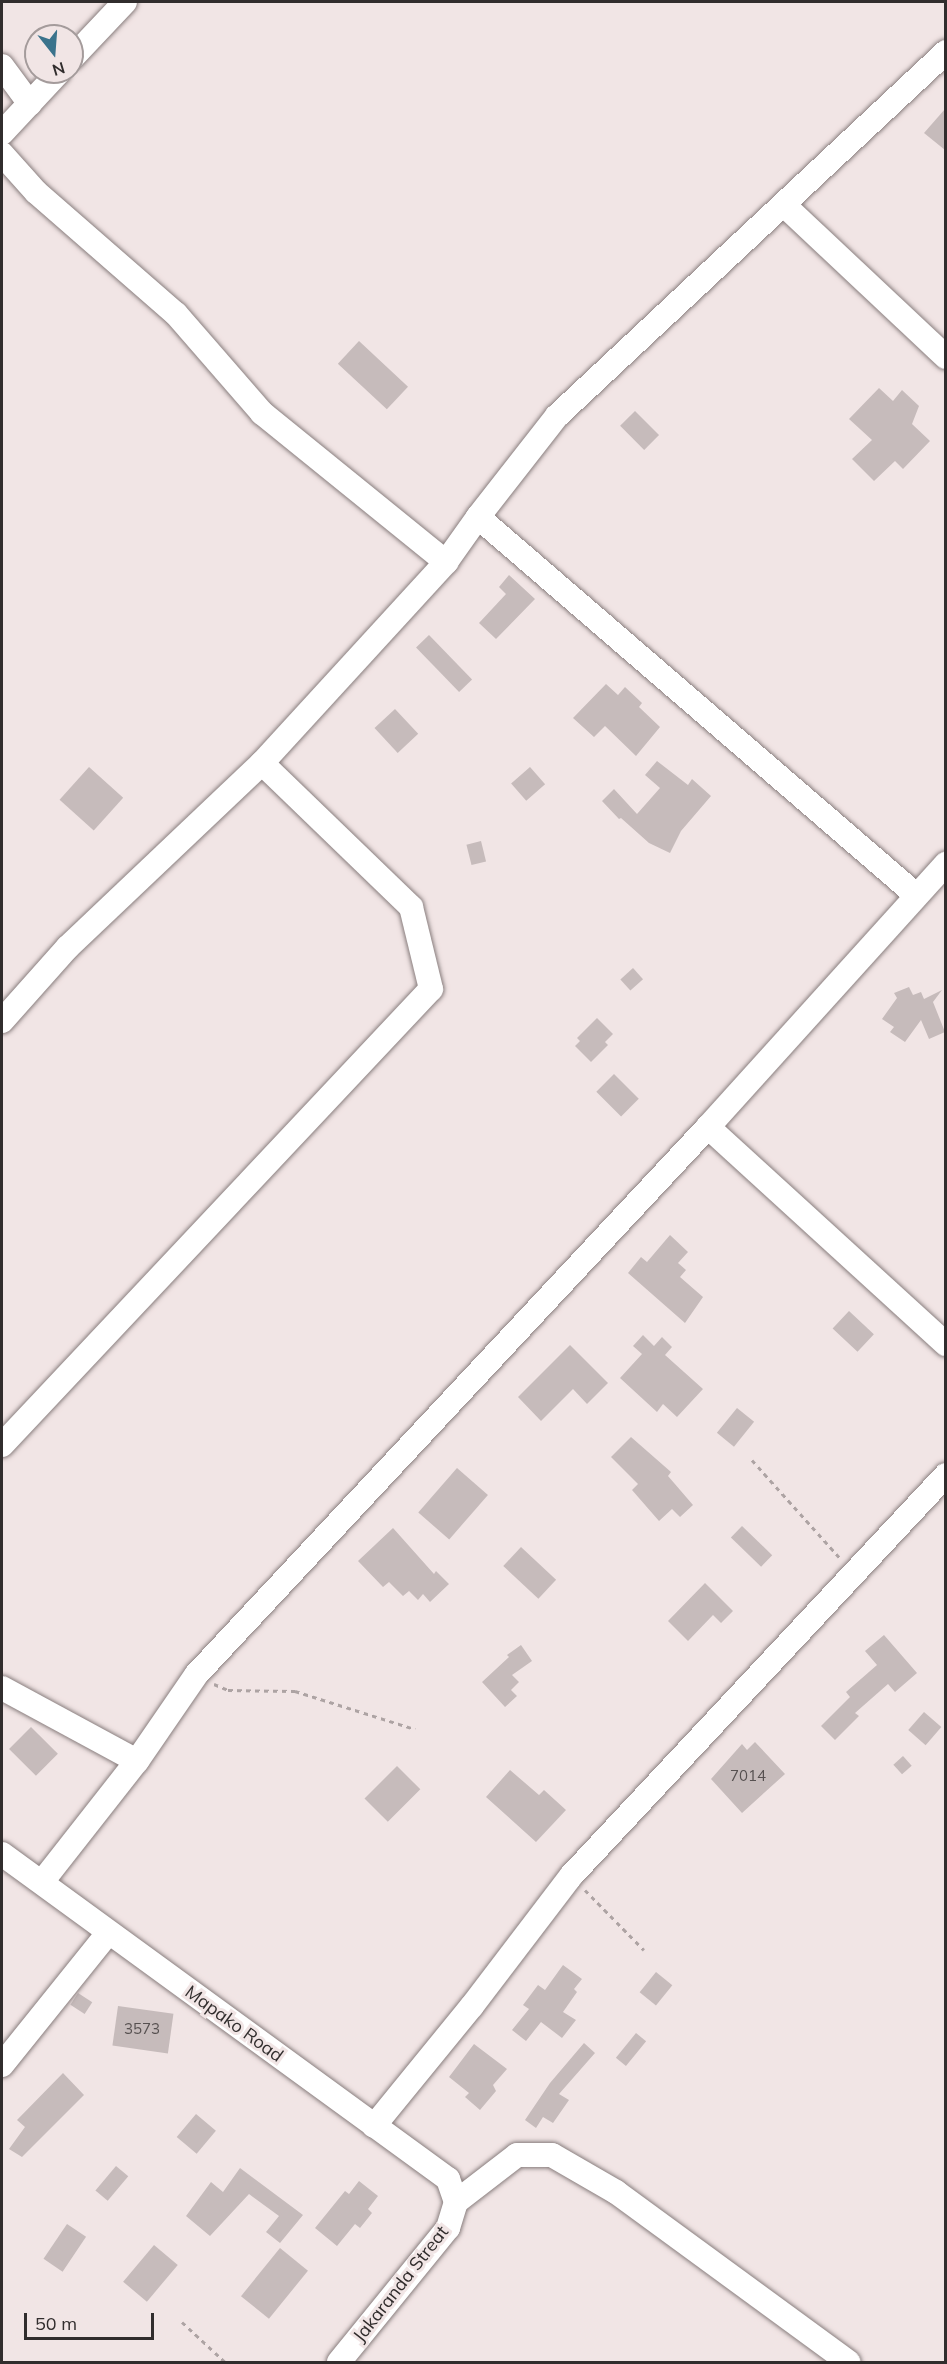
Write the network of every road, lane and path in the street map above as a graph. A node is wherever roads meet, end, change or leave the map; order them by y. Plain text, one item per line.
1 (125, 2) edge
2 (84, 45) edge
3 (945, 52) edge
4 (2, 66) edge
5 (48, 84) edge
6 (30, 104) junction
7 (2, 133) edge
8 (2, 154) edge
9 (784, 206) junction
10 (945, 357) edge
11 (477, 517) junction
12 (446, 562) junction
13 (262, 763) junction
14 (945, 864) edge
15 (916, 895) junction
16 (2, 1021) edge
17 (708, 1127) junction
18 (945, 1344) edge
19 (2, 1445) edge
20 (752, 1460) dead end
21 (945, 1475) edge
22 (853, 1573) junction
23 (196, 1675) junction
24 (2, 1688) edge
25 (415, 1729) dead end
26 (137, 1761) junction
27 (2, 1854) edge
28 (571, 1876) junction
29 (42, 1882) junction
30 (108, 1933) junction
31 (644, 1950) dead end
32 (2, 2065) edge
33 (374, 2126) junction
34 (456, 2202) junction
35 (182, 2322) dead end
36 (225, 2362) edge
37 (339, 2362) edge
38 (848, 2362) edge

1 - 2 street
3 - 9 street
4 - 6 street
5 - 6 street
6 - 7 street
8 - 12 street
9 - 10 street
9 - 11 street
11 - 12 street
11 - 15 street
12 - 13 street
13 - 16 street
13 - 19 street
14 - 15 street
15 - 17 street
17 - 18 street
17 - 23 street
20 - 22 path
21 - 22 street
22 - 28 street
23 - 25 path
23 - 26 street
24 - 26 street
26 - 29 street
27 - 29 street, Mapako Road
28 - 31 path
28 - 33 street
29 - 30 street, Mapako Road
30 - 32 street
30 - 33 street, Mapako Road
33 - 34 street, Mapako Road
34 - 37 street, Jakaranda Streat
34 - 38 street
35 - 36 path

